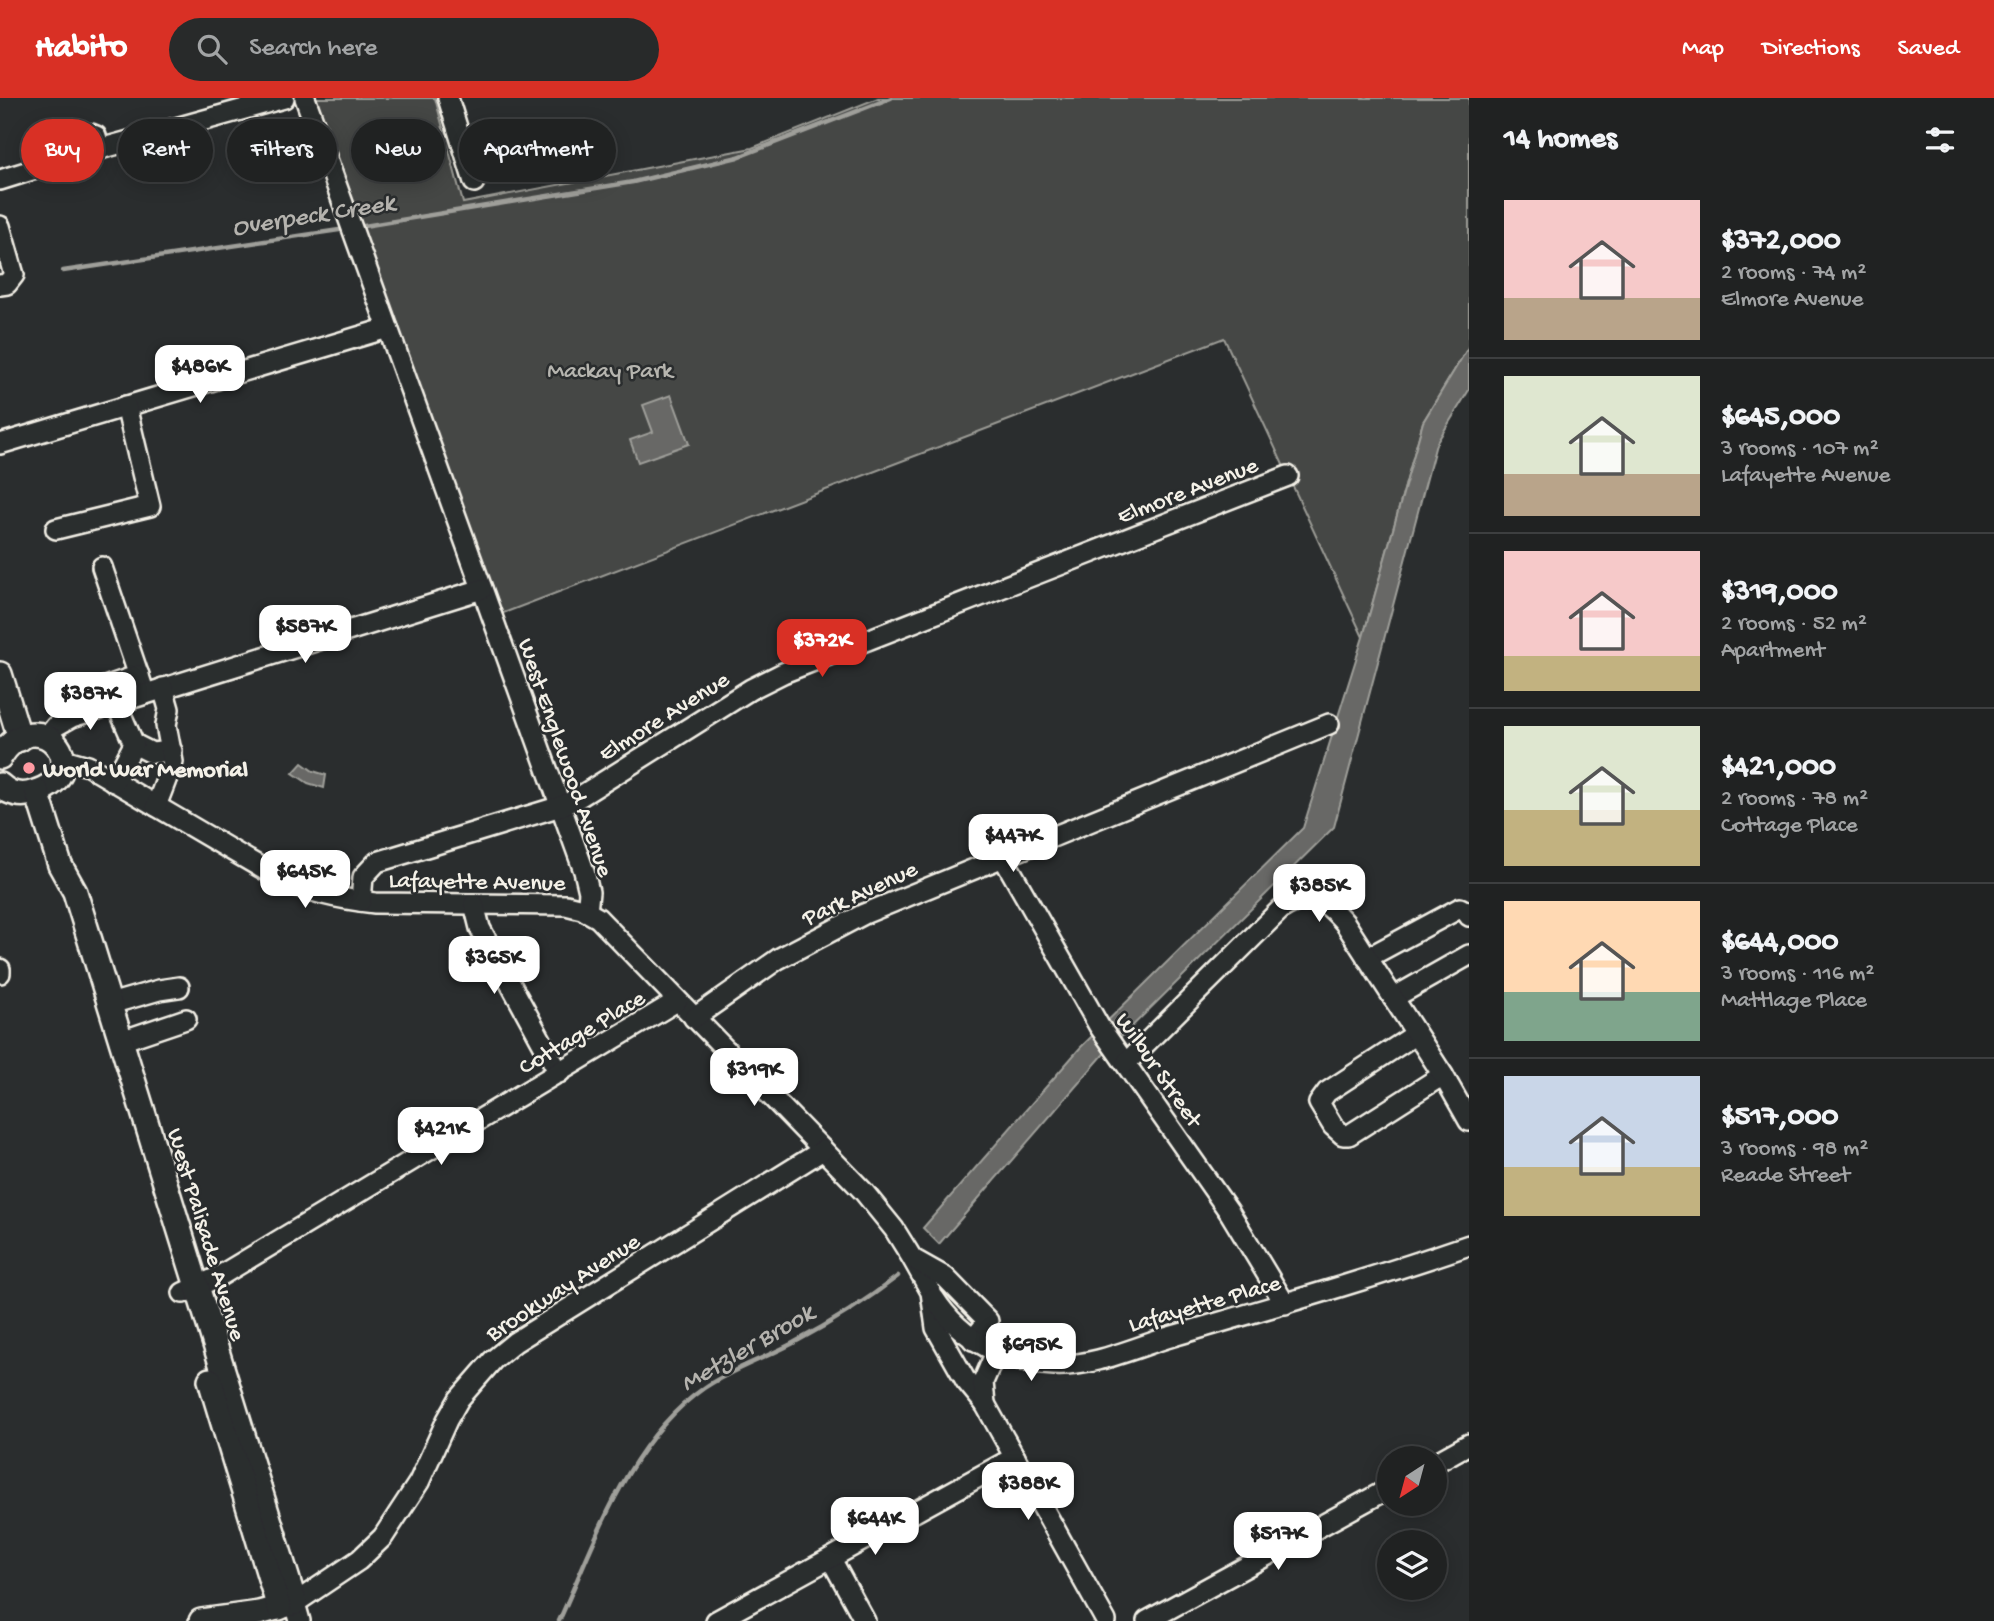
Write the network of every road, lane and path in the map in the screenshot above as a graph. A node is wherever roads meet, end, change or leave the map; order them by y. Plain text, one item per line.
1 (284, 98) edge
2 (305, 98) edge
3 (448, 98) edge
4 (459, 134) edge
5 (0, 180) edge
6 (0, 226) edge
7 (0, 285) edge
8 (388, 328) junction
9 (126, 406) junction
10 (0, 444) edge
11 (1288, 476) dead end
12 (56, 530) dead end
13 (102, 567) dead end
14 (482, 589) junction
15 (0, 674) edge
16 (139, 675) junction
17 (154, 691) junction
18 (116, 703) junction
19 (89, 712) junction
20 (1329, 724) dead end
21 (47, 737) junction
22 (20, 738) junction
23 (134, 744) junction
24 (172, 751) junction
25 (0, 757) edge
26 (63, 760) junction
27 (114, 782) junction
28 (0, 785) edge
29 (37, 792) junction
30 (156, 806) junction
31 (561, 806) junction
32 (1003, 857) junction
33 (361, 901) junction
34 (474, 904) junction
35 (587, 912) junction
36 (1469, 916) edge
37 (1469, 955) edge
38 (1367, 958) junction
39 (179, 986) dead end
40 (1393, 998) junction
41 (677, 1001) junction
42 (694, 1018) junction
43 (186, 1019) dead end
44 (112, 1023) junction
45 (1416, 1034) junction
46 (1124, 1060) junction
47 (559, 1073) junction
48 (1443, 1074) junction
49 (1469, 1121) edge
50 (823, 1150) junction
51 (1469, 1245) edge
52 (912, 1258) junction
53 (190, 1290) junction
54 (931, 1292) junction
55 (1285, 1304) junction
56 (973, 1339) junction
57 (996, 1352) junction
58 (985, 1404) junction
59 (1469, 1444) edge
60 (1447, 1456) edge
61 (1015, 1457) junction
62 (1377, 1495) edge
63 (831, 1559) junction
64 (289, 1613) edge
65 (201, 1621) edge
66 (716, 1621) edge
67 (865, 1621) edge
68 (1106, 1621) edge
69 (1147, 1621) edge

1 - 5 street
2 - 8 street, West Englewood Avenue
3 - 4 street
6 - 7 street
8 - 9 street
8 - 14 street, West Englewood Avenue
9 - 10 street
9 - 12 street
11 - 31 street, Elmore Avenue
13 - 16 street
14 - 17 street
14 - 31 street, West Englewood Avenue
15 - 22 main road
16 - 17 street
16 - 19 street
17 - 18 street
17 - 24 street
18 - 19 street
18 - 23 street
19 - 21 street
20 - 32 street, Park Avenue
21 - 22 main road
21 - 26 main road
22 - 25 main road
23 - 24 street
23 - 27 street
24 - 30 street
26 - 27 street, Lafayette Avenue
26 - 29 main road
27 - 30 street, Lafayette Avenue
28 - 29 main road
29 - 44 main road, West Palisade Avenue
30 - 33 street, Lafayette Avenue
31 - 33 street, Elmore Avenue
31 - 35 street, West Englewood Avenue
32 - 42 street, Park Avenue
32 - 46 street, Wilbur Street
33 - 34 street, Lafayette Avenue
34 - 35 street, Lafayette Avenue
34 - 47 street
35 - 41 street, West Englewood Avenue
36 - 38 street
37 - 40 street
38 - 40 street
38 - 46 street
39 - 44 street
40 - 45 street
41 - 42 street, West Englewood Avenue
41 - 47 street, Cottage Place
42 - 50 street, West Englewood Avenue
43 - 44 street
44 - 53 main road, West Palisade Avenue
45 - 48 street
45 - 48 street
46 - 55 street, Wilbur Street
47 - 53 street, Cottage Place
48 - 49 street
50 - 52 street, West Englewood Avenue
50 - 64 street, Brookway Avenue
51 - 55 street, Lafayette Place
52 - 54 street, West Englewood Avenue
52 - 56 street
53 - 64 main road, West Palisade Avenue
54 - 56 street, Lafayette Place
54 - 58 street, West Englewood Avenue
55 - 57 street, Lafayette Place
56 - 57 street, Lafayette Place
57 - 58 street
58 - 61 street, West Englewood Avenue
59 - 60 street
61 - 63 street
61 - 68 street, West Englewood Avenue
62 - 69 street
63 - 66 street
63 - 67 street
64 - 65 main road

